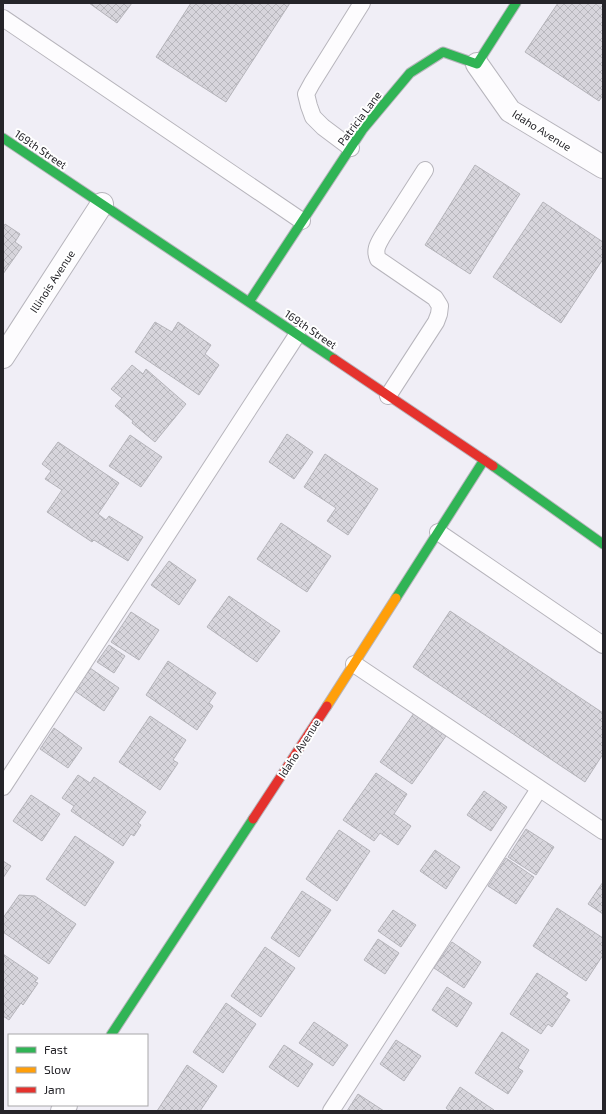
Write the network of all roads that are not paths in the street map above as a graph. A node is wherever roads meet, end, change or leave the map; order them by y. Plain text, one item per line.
1 (362, 3) edge
2 (516, 3) edge
3 (3, 18) edge
4 (477, 64) junction
5 (3, 138) edge
6 (351, 148) junction
7 (603, 167) edge
8 (425, 170) dead end
9 (102, 204) junction
10 (302, 221) junction
11 (249, 302) junction
12 (297, 335) junction
13 (3, 357) edge
14 (388, 396) junction
15 (484, 460) junction
16 (438, 532) junction
17 (603, 544) edge
18 (603, 645) edge
19 (354, 664) junction
20 (3, 787) edge
21 (539, 789) junction
22 (603, 831) edge
23 (112, 1034) edge
24 (331, 1111) edge

1 - 6 lane
2 - 4 street
3 - 10 lane
4 - 6 street, Patricia Lane
4 - 7 street, Idaho Avenue
5 - 9 street, 169th Street
6 - 10 street, Patricia Lane
8 - 14 lane
9 - 11 street, 169th Street
9 - 13 street, Illinois Avenue
10 - 11 street, Patricia Lane
11 - 12 street, 169th Street
12 - 14 street, 169th Street
12 - 20 lane
14 - 15 street, 169th Street
15 - 16 street, Idaho Avenue
15 - 17 street, 169th Street
16 - 18 lane
16 - 19 street, Idaho Avenue
19 - 21 lane
19 - 23 street, Idaho Avenue
21 - 22 lane
21 - 24 lane

